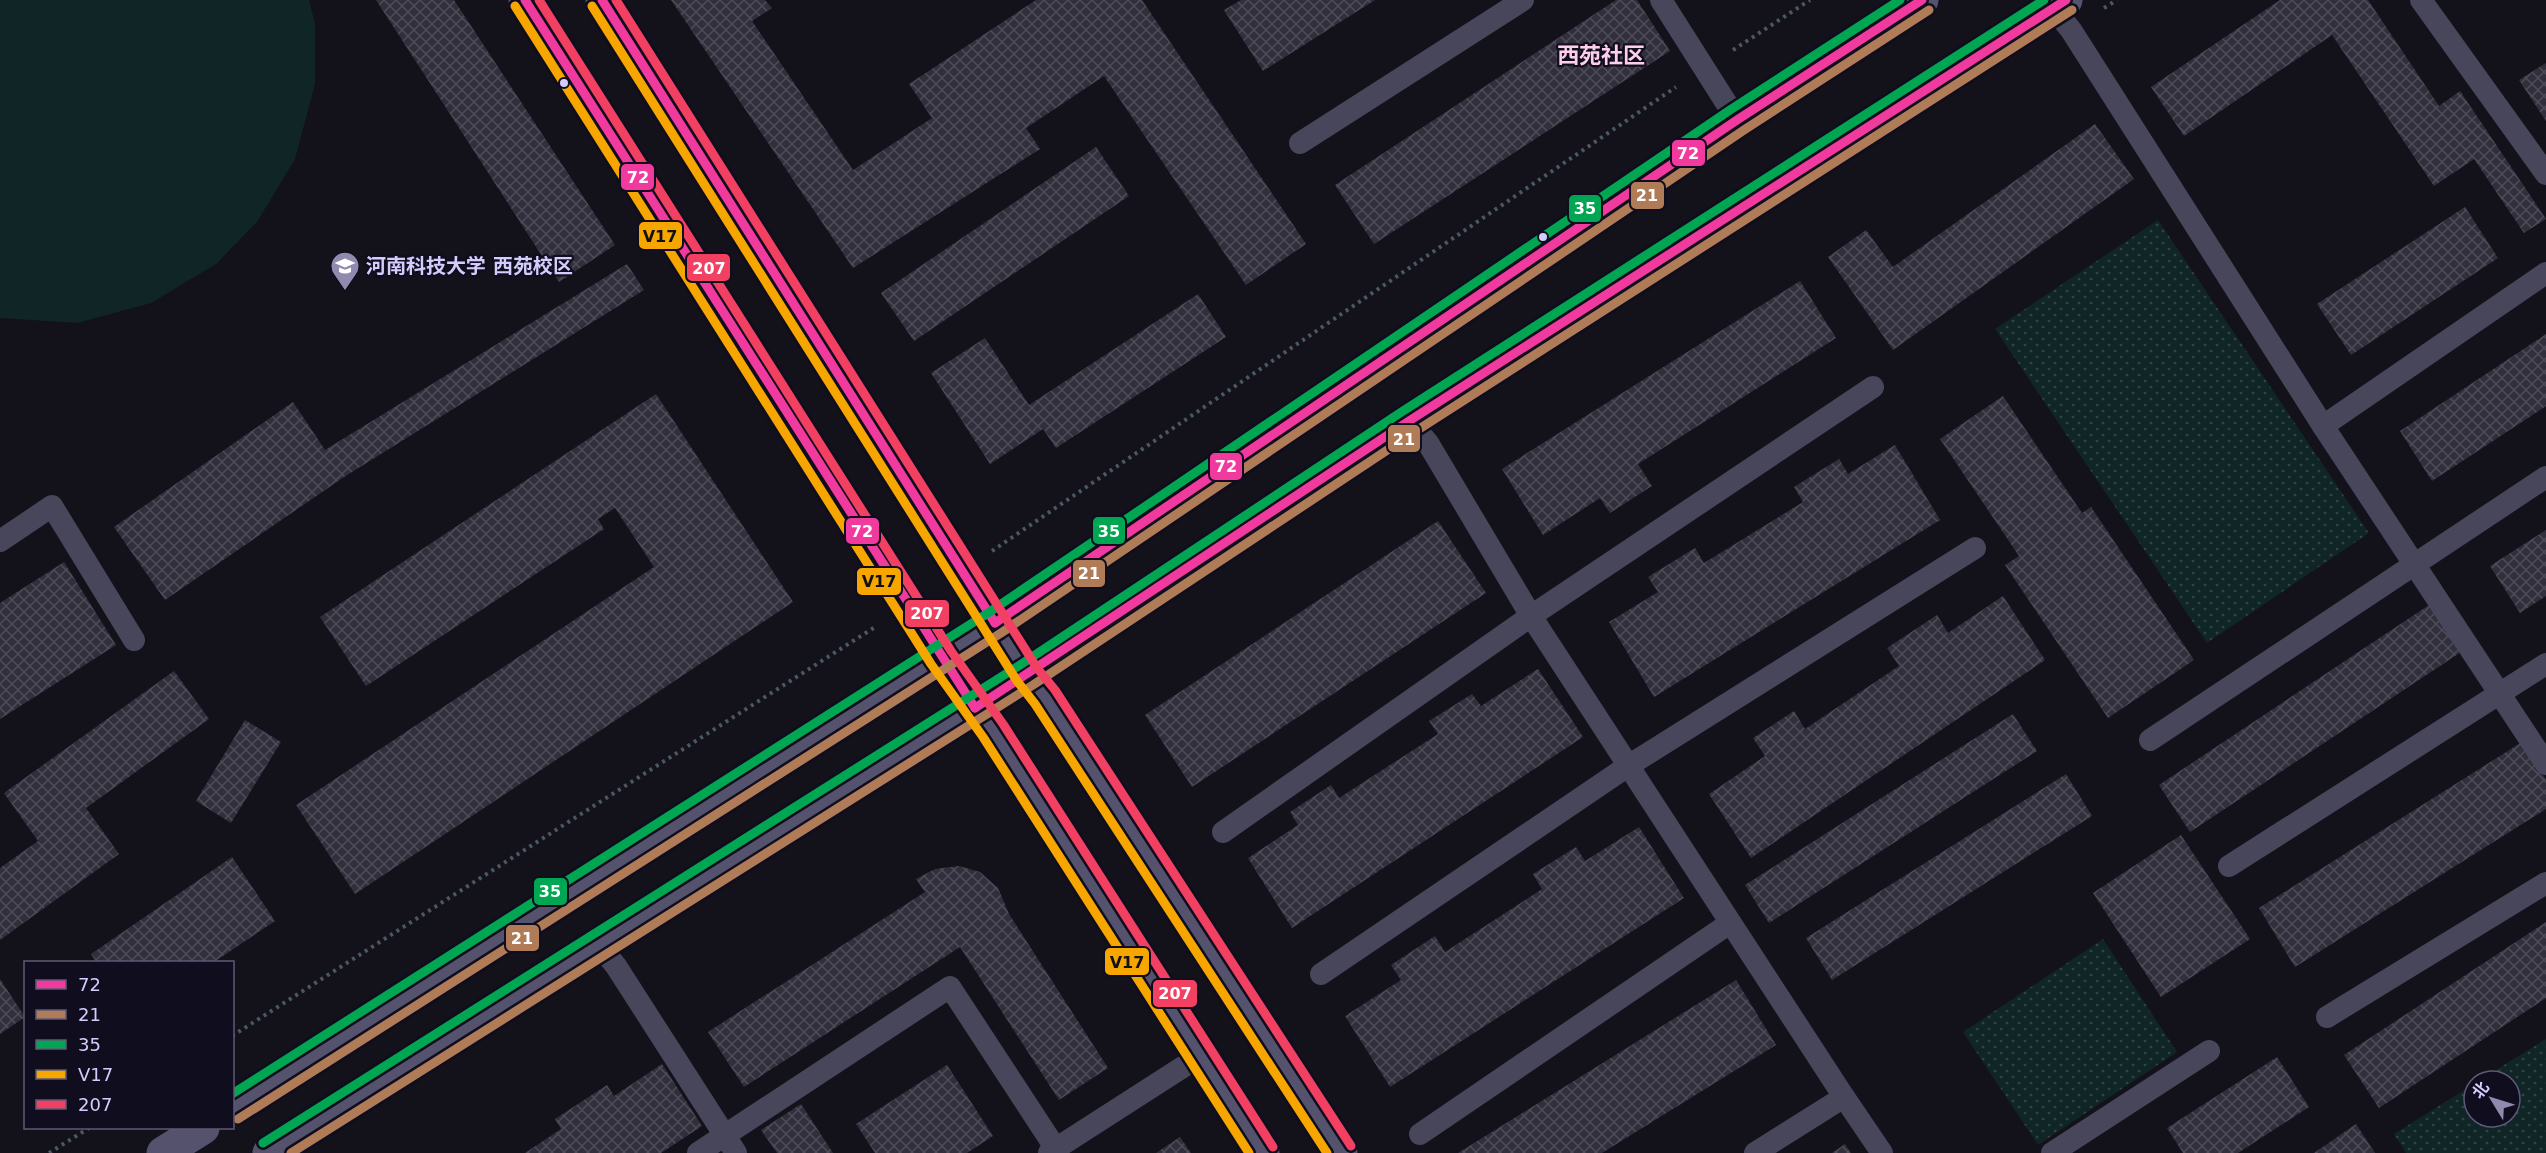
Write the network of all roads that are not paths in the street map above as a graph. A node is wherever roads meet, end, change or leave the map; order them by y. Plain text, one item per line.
1 (525, 0) edge
2 (602, 0) edge
3 (1523, 0) edge
4 (1922, 0) edge
5 (2421, 0) edge
6 (1670, 3) edge
7 (2060, 4) edge
8 (1737, 120) junction
9 (1300, 143) dead end
10 (2546, 174) edge
11 (2546, 273) edge
12 (1873, 387) dead end
13 (1409, 421) junction
14 (2323, 426) junction
15 (2546, 477) edge
16 (0, 540) edge
17 (1975, 548) dead end
18 (2414, 564) junction
19 (1531, 616) junction
20 (995, 623) junction
21 (134, 640) dead end
22 (941, 658) junction
23 (2546, 664) edge
24 (1027, 675) junction
25 (2500, 694) junction
26 (975, 708) junction
27 (2150, 740) dead end
28 (2546, 764) edge
29 (1628, 766) junction
30 (1223, 832) dead end
31 (2229, 866) dead end
32 (2546, 883) edge
33 (1730, 923) junction
34 (598, 944) junction
35 (1321, 974) dead end
36 (2327, 1017) dead end
37 (2209, 1051) dead end
38 (1200, 1056) junction
39 (1844, 1097) junction
40 (234, 1107) edge
41 (201, 1129) edge
42 (1420, 1134) dead end
43 (730, 1144) edge
44 (1053, 1151) edge
45 (272, 1152) edge
46 (163, 1153) edge
47 (698, 1153) edge
48 (1263, 1153) edge
49 (1341, 1153) edge
50 (1755, 1153) edge
51 (1882, 1153) edge
52 (2052, 1153) edge

1 - 22 main road
2 - 20 main road
3 - 9 lane
4 - 8 main road
5 - 10 lane
6 - 8 lane
7 - 13 main road
7 - 14 lane
8 - 20 main road
11 - 14 lane
12 - 19 lane
13 - 19 lane
13 - 24 main road
14 - 18 lane
15 - 18 lane
16 - 21 lane
17 - 29 lane
18 - 25 lane
18 - 27 lane
19 - 29 lane
19 - 30 lane
20 - 22 main road
20 - 24 main road
22 - 26 main road
22 - 40 main road
23 - 25 lane
24 - 26 main road
24 - 49 main road
25 - 28 lane
25 - 31 lane
26 - 34 main road
26 - 38 main road
29 - 33 lane
29 - 35 lane
32 - 36 lane
33 - 39 lane
33 - 42 lane
34 - 43 lane
34 - 45 main road
37 - 52 lane
38 - 44 lane
38 - 48 main road
39 - 50 lane
39 - 51 lane
41 - 46 main road
43 - 44 lane
43 - 47 lane

